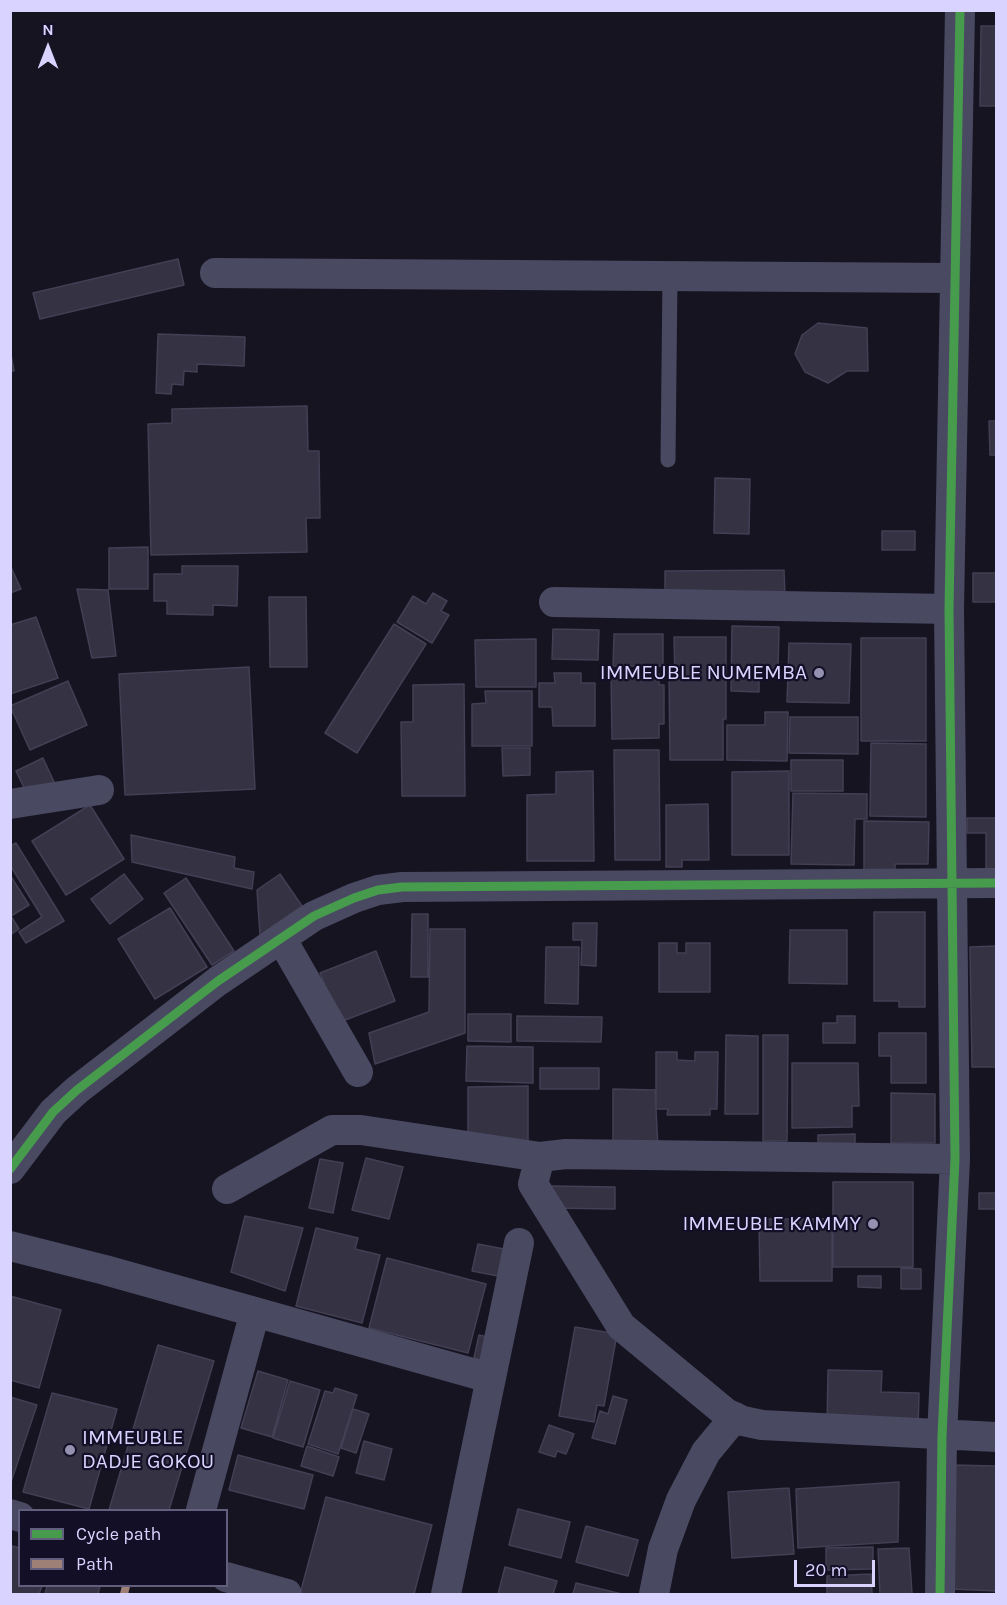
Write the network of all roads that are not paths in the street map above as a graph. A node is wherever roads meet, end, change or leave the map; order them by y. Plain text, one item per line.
1 (960, 10) edge
2 (215, 273) dead end
3 (670, 276) junction
4 (954, 278) junction
5 (668, 460) dead end
6 (554, 602) dead end
7 (949, 609) junction
8 (99, 790) dead end
9 (12, 800) edge
10 (951, 883) junction
11 (996, 883) edge
12 (281, 938) junction
13 (358, 1072) dead end
14 (540, 1157) junction
15 (955, 1159) junction
16 (10, 1169) edge
17 (227, 1189) dead end
18 (519, 1243) dead end
19 (10, 1246) edge
20 (255, 1312) junction
21 (490, 1378) junction
22 (735, 1417) junction
23 (942, 1436) junction
24 (996, 1437) edge
25 (201, 1509) edge
26 (228, 1578) edge
27 (287, 1594) edge
28 (446, 1594) edge
29 (654, 1594) edge
30 (940, 1594) edge

1 - 4 street
2 - 3 street
3 - 4 street
3 - 5 lane
4 - 7 street
6 - 7 street
7 - 10 street
8 - 9 street
10 - 11 street
10 - 12 street
10 - 15 street
12 - 13 street
12 - 16 street
14 - 15 street
14 - 17 street
14 - 22 street
15 - 23 street
18 - 21 street
19 - 20 street
20 - 21 street
20 - 25 street
21 - 28 street
22 - 23 street
22 - 29 street
23 - 24 street
23 - 30 street
26 - 27 street

